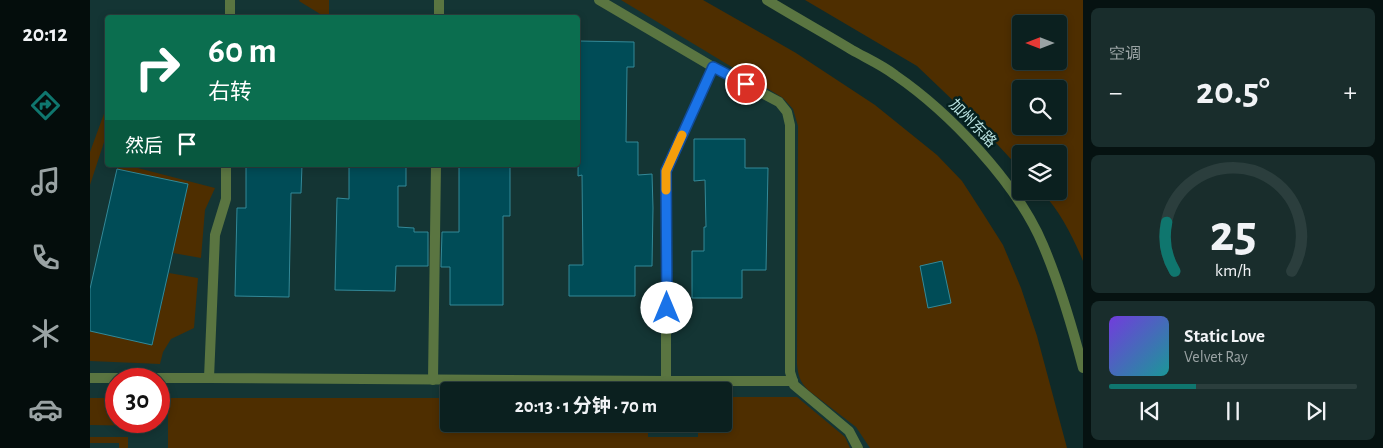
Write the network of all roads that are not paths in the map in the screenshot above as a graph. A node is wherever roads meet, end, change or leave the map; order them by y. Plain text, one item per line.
1 (230, 0) edge
2 (439, 0) edge
3 (599, 0) edge
4 (767, 0) edge
5 (230, 15) edge
6 (438, 15) edge
7 (713, 67) junction
8 (226, 167) edge
9 (436, 167) edge
10 (1083, 368) edge
11 (90, 378) edge
12 (209, 378) junction
13 (434, 380) junction
14 (666, 381) junction
15 (793, 381) junction
16 (858, 448) edge

1 - 5 street
2 - 6 street
3 - 7 street
4 - 10 street, 加州东路
7 - 14 street
7 - 15 street
8 - 12 street
9 - 13 street
11 - 12 street
12 - 13 street
13 - 14 street
14 - 15 street
15 - 16 street

